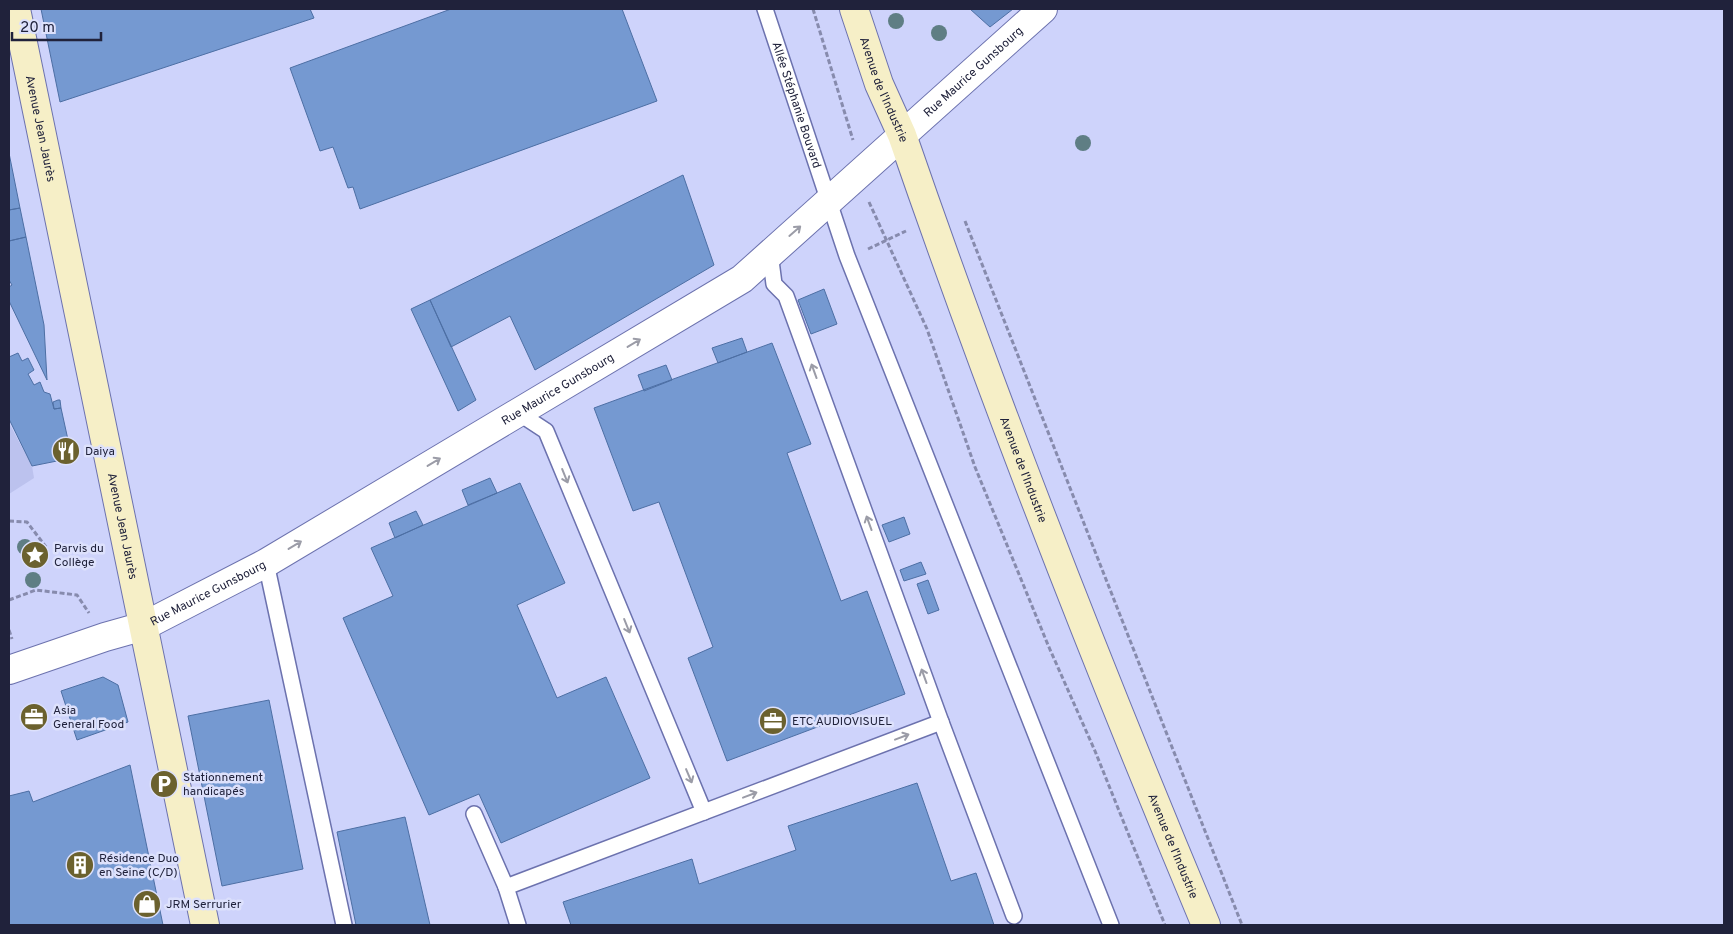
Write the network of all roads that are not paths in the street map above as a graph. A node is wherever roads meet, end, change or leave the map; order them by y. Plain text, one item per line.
1 (16, 9) edge
2 (765, 9) edge
3 (854, 9) edge
4 (1043, 9) edge
5 (902, 135) junction
6 (829, 201) junction
7 (770, 253) junction
8 (517, 412) junction
9 (266, 563) junction
10 (144, 626) junction
11 (9, 670) edge
12 (941, 722) junction
13 (704, 812) junction
14 (474, 814) dead end
15 (506, 887) junction
16 (1014, 916) dead end
17 (205, 925) edge
18 (344, 925) edge
19 (518, 925) edge
20 (1110, 925) edge
21 (1206, 925) edge

1 - 10 main road, Avenue Jean Jaurès
2 - 6 lane, Allée Stéphanie Bouvard
3 - 5 main road, Avenue de l'Industrie
4 - 5 street, Rue Maurice Gunsbourg
5 - 6 street, Rue Maurice Gunsbourg
5 - 21 main road, Avenue de l'Industrie
7 -> 6 street, Rue Maurice Gunsbourg
6 - 20 lane
8 -> 7 street, Rue Maurice Gunsbourg
12 -> 7 lane
9 -> 8 street, Rue Maurice Gunsbourg
8 -> 13 lane
9 - 10 street, Rue Maurice Gunsbourg
9 - 18 lane
10 - 11 street, Rue Maurice Gunsbourg
10 - 17 main road, Avenue Jean Jaurès
13 -> 12 lane
12 - 16 lane
13 - 15 lane
14 - 15 lane
15 - 19 lane

